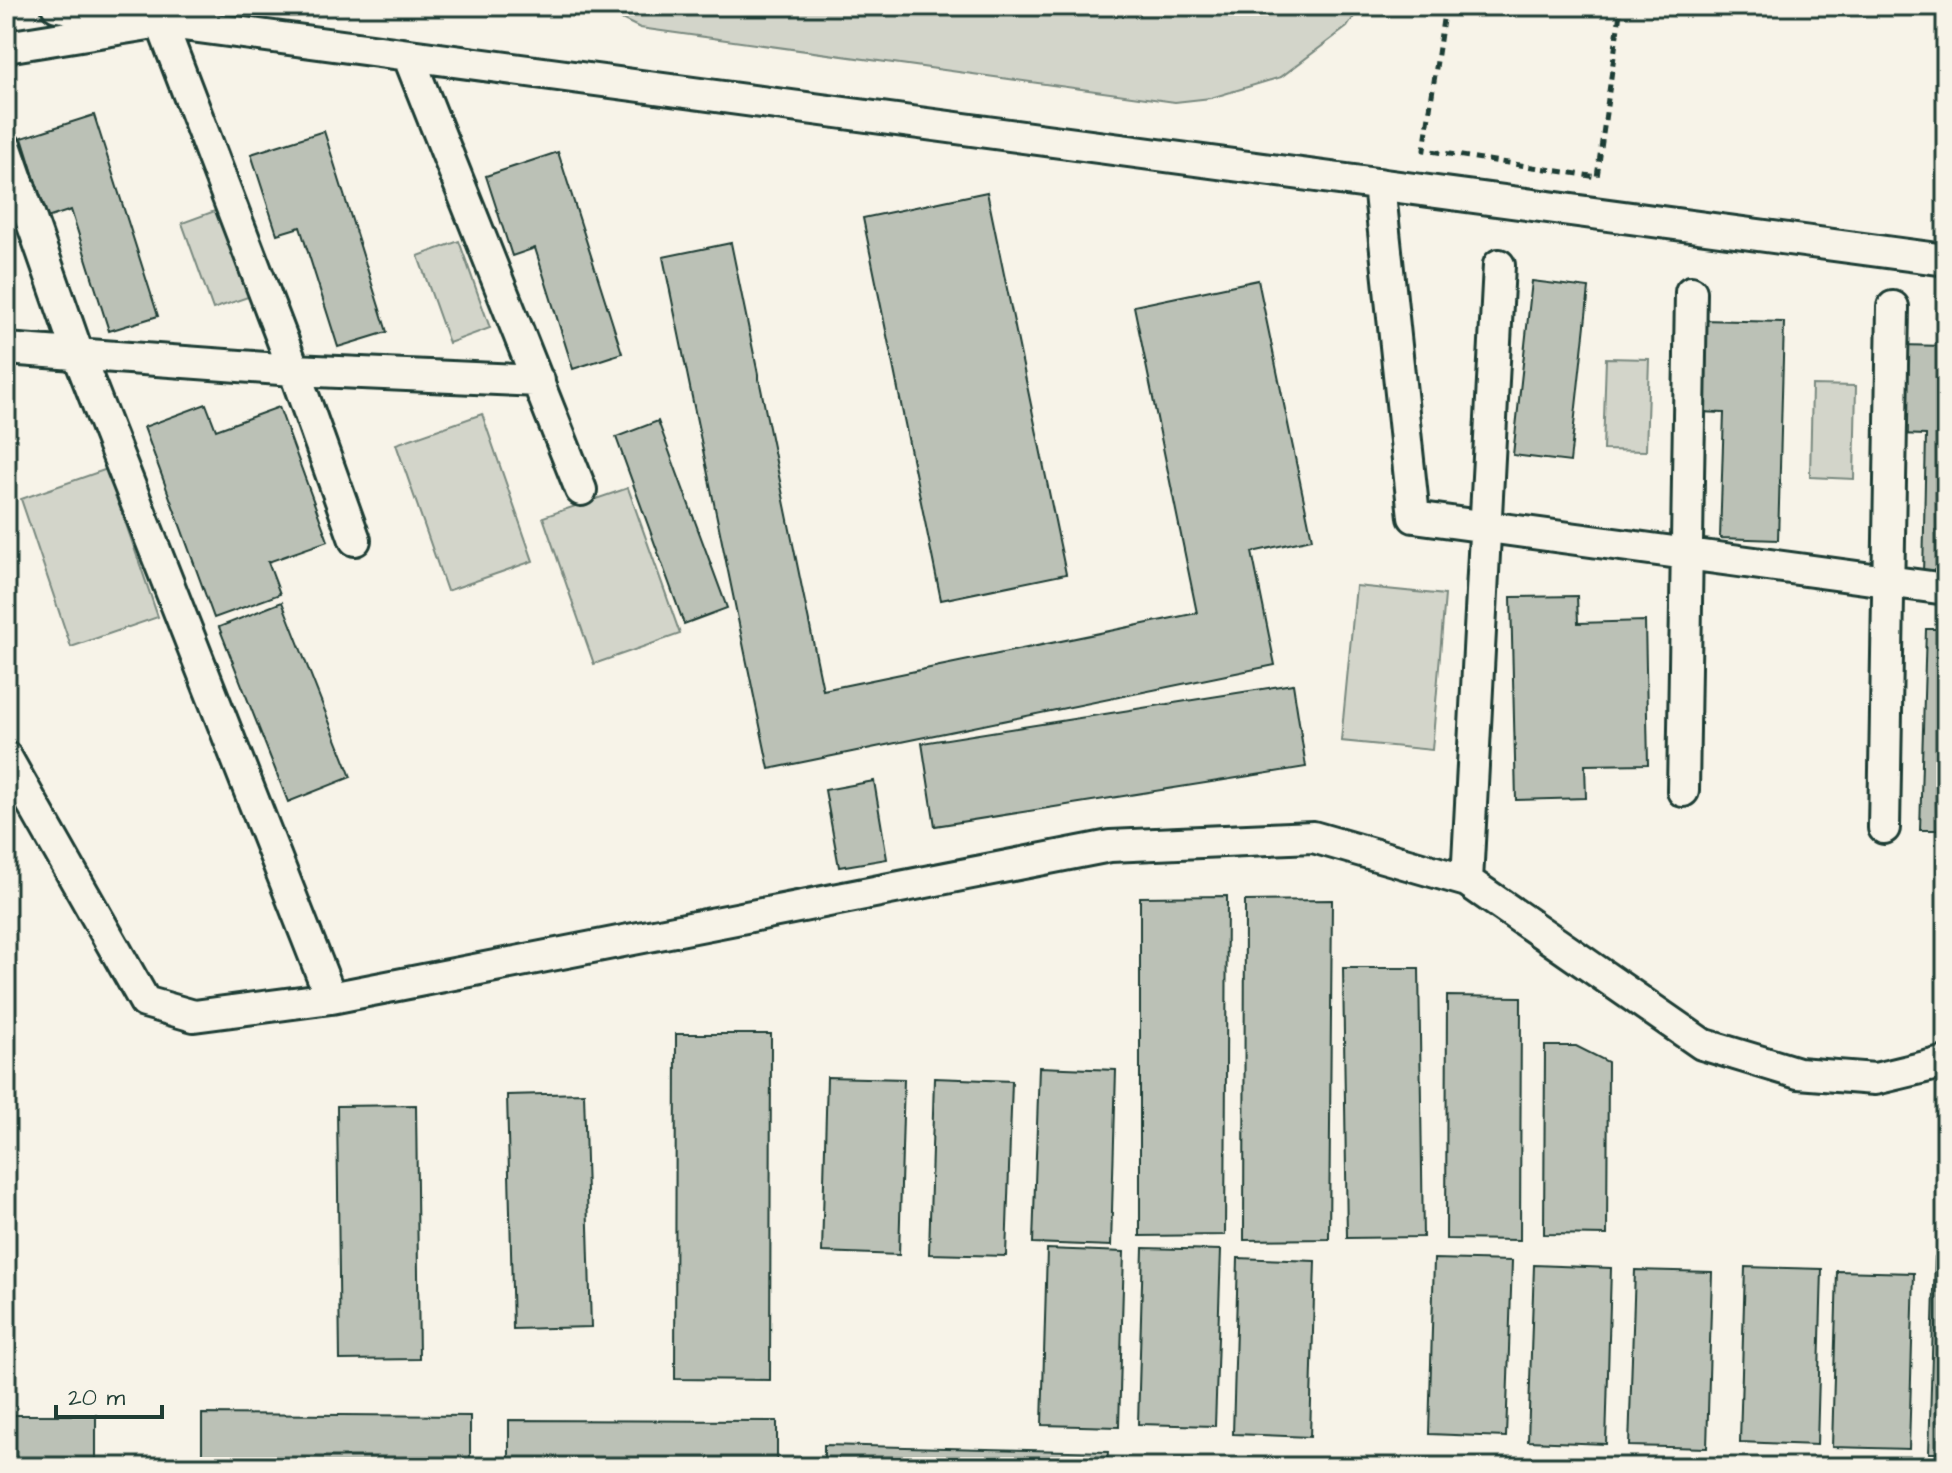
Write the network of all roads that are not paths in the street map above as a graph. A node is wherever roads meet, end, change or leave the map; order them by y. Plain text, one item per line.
1 (57, 6) edge
2 (105, 10) edge
3 (161, 22) junction
4 (6, 47) edge
5 (408, 55) junction
6 (6, 148) edge
7 (1379, 184) junction
8 (1946, 260) edge
9 (1499, 265) dead end
10 (1691, 292) dead end
11 (1893, 307) dead end
12 (6, 349) edge
13 (78, 354) junction
14 (294, 370) junction
15 (539, 381) junction
16 (581, 490) dead end
17 (1485, 527) junction
18 (355, 540) dead end
19 (1687, 554) junction
20 (1888, 581) junction
21 (1946, 589) edge
22 (6, 757) edge
23 (1683, 791) dead end
24 (1884, 828) dead end
25 (1467, 881) junction
26 (331, 998) junction
27 (1946, 1062) edge

1 - 2 street
2 - 3 street
3 - 4 street
3 - 5 street
3 - 14 street
5 - 7 street
5 - 15 street
6 - 13 street
7 - 8 street
7 - 17 street
9 - 17 street
10 - 19 street
11 - 20 street
12 - 13 street
13 - 14 street
13 - 26 street
14 - 15 street
14 - 18 street
15 - 16 street
17 - 19 street
17 - 25 street
19 - 20 street
19 - 23 street
20 - 21 street
20 - 24 street
22 - 26 street
25 - 26 street
25 - 27 street

